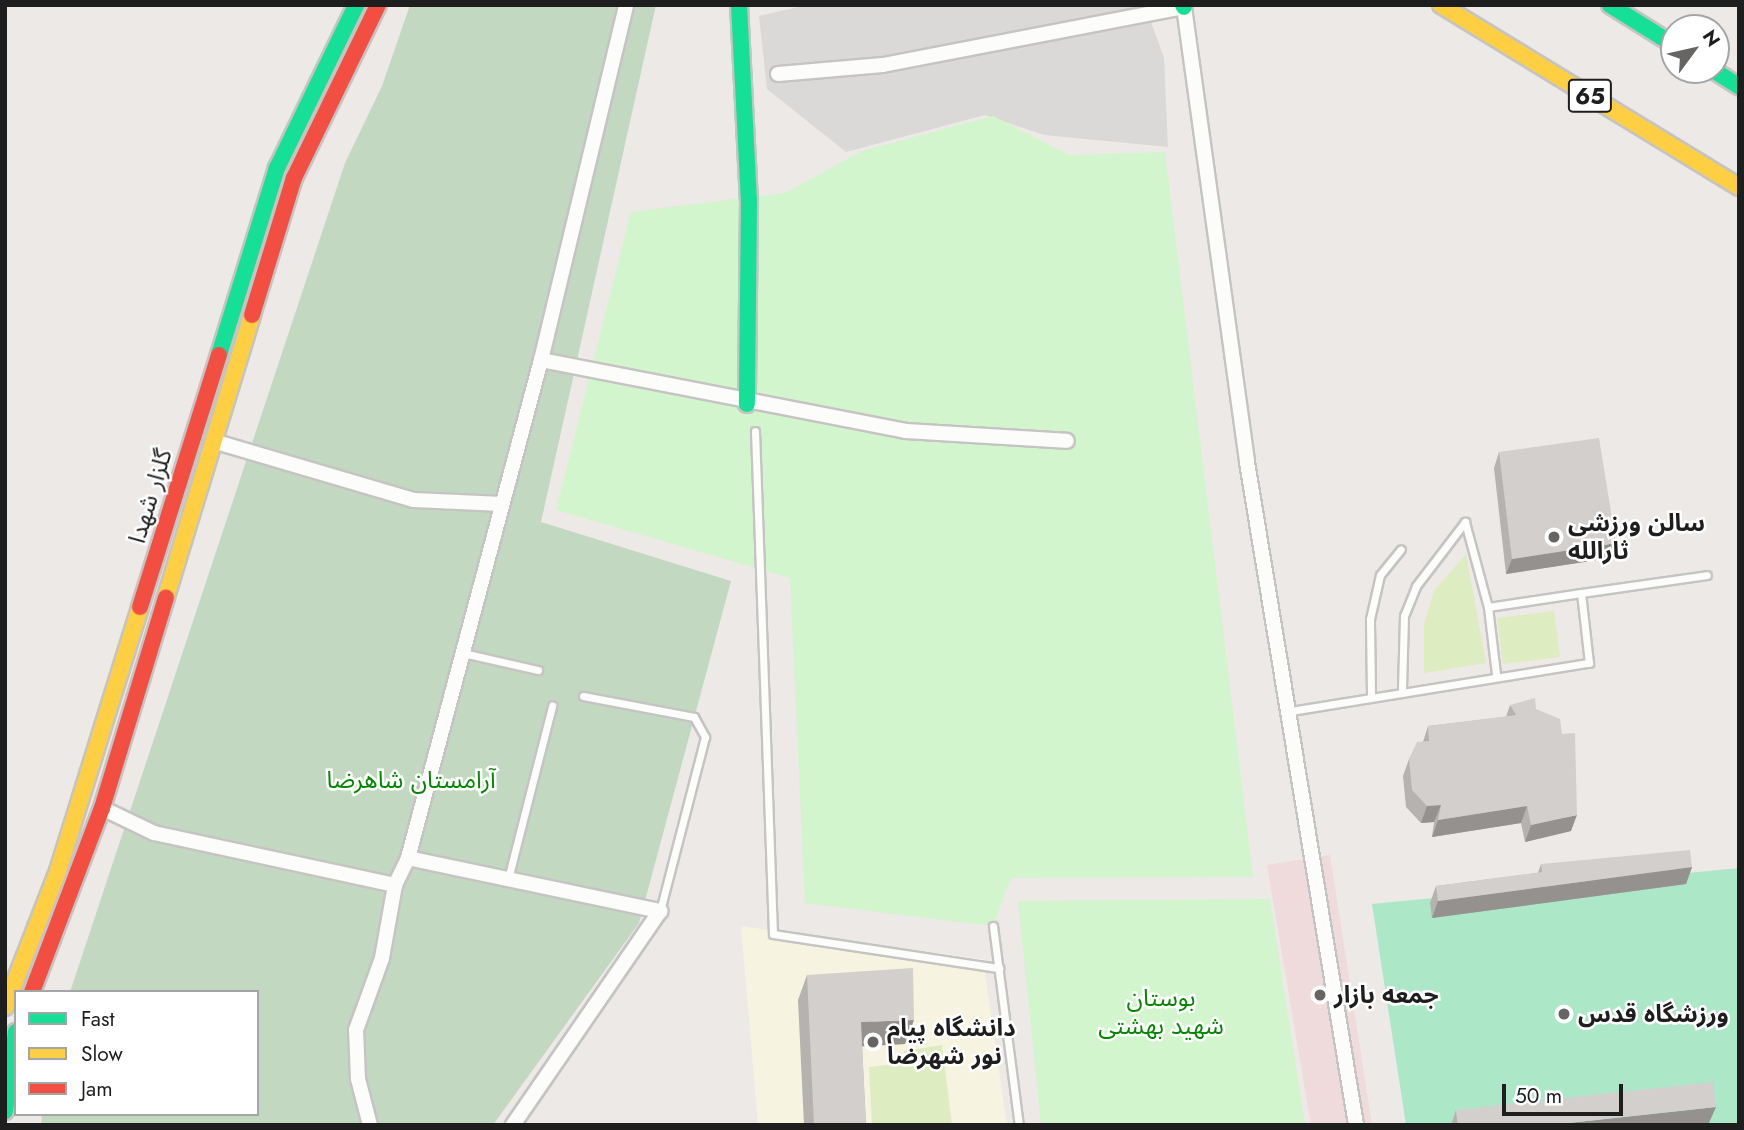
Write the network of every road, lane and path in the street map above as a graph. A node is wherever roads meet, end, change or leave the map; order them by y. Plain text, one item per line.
1 (356, 5) edge
2 (377, 5) edge
3 (626, 5) edge
4 (740, 5) edge
5 (1441, 5) edge
6 (1610, 5) edge
7 (1184, 6) edge
8 (1660, 37) edge
9 (778, 74) dead end
10 (1739, 187) edge
11 (253, 237) junction
12 (272, 246) junction
13 (541, 360) junction
14 (747, 404) junction
15 (755, 431) dead end
16 (213, 441) junction
17 (1067, 441) dead end
18 (502, 504) junction
19 (1401, 549) dead end
20 (1707, 575) dead end
21 (1581, 593) junction
22 (1488, 607) junction
23 (463, 652) junction
24 (538, 670) dead end
25 (1496, 674) junction
26 (1402, 688) junction
27 (1371, 694) junction
28 (583, 696) dead end
29 (552, 706) dead end
30 (1291, 711) junction
31 (102, 808) junction
32 (408, 858) junction
33 (508, 879) junction
34 (395, 885) junction
35 (660, 911) junction
36 (993, 926) dead end
37 (23, 955) junction
38 (42, 965) junction
39 (999, 968) junction
40 (33, 990) edge
41 (5, 1007) edge
42 (14, 1046) edge
43 (5, 1111) edge
44 (370, 1125) edge
45 (513, 1125) edge
46 (1019, 1125) edge
47 (1356, 1125) edge

1 - 11 main road, گلزار شهدا
2 - 12 main road, گلزار شهدا
3 - 13 street
4 - 14 main road
5 - 10 main road, 65
6 - 8 main road
7 - 9 street
7 - 30 street
11 - 12 main road
11 - 37 main road, گلزار شهدا
12 - 16 main road, گلزار شهدا
13 - 14 street
13 - 18 street
14 - 17 street
15 - 39 lane
16 - 18 street
16 - 31 main road, گلزار شهدا
18 - 23 street
19 - 27 lane
20 - 21 lane
21 - 22 lane
21 - 25 lane
22 - 25 lane
22 - 26 lane
23 - 24 lane
23 - 32 street
25 - 26 lane
26 - 27 lane
27 - 30 lane
28 - 35 lane
29 - 33 lane
30 - 47 street
31 - 34 street
31 - 38 main road, گلزار شهدا
32 - 33 street
32 - 34 street
33 - 35 street
34 - 44 street
35 - 45 street
36 - 39 lane
37 - 38 main road
37 - 41 main road, گلزار شهدا
38 - 40 main road, گلزار شهدا
39 - 46 lane
42 - 43 main road

